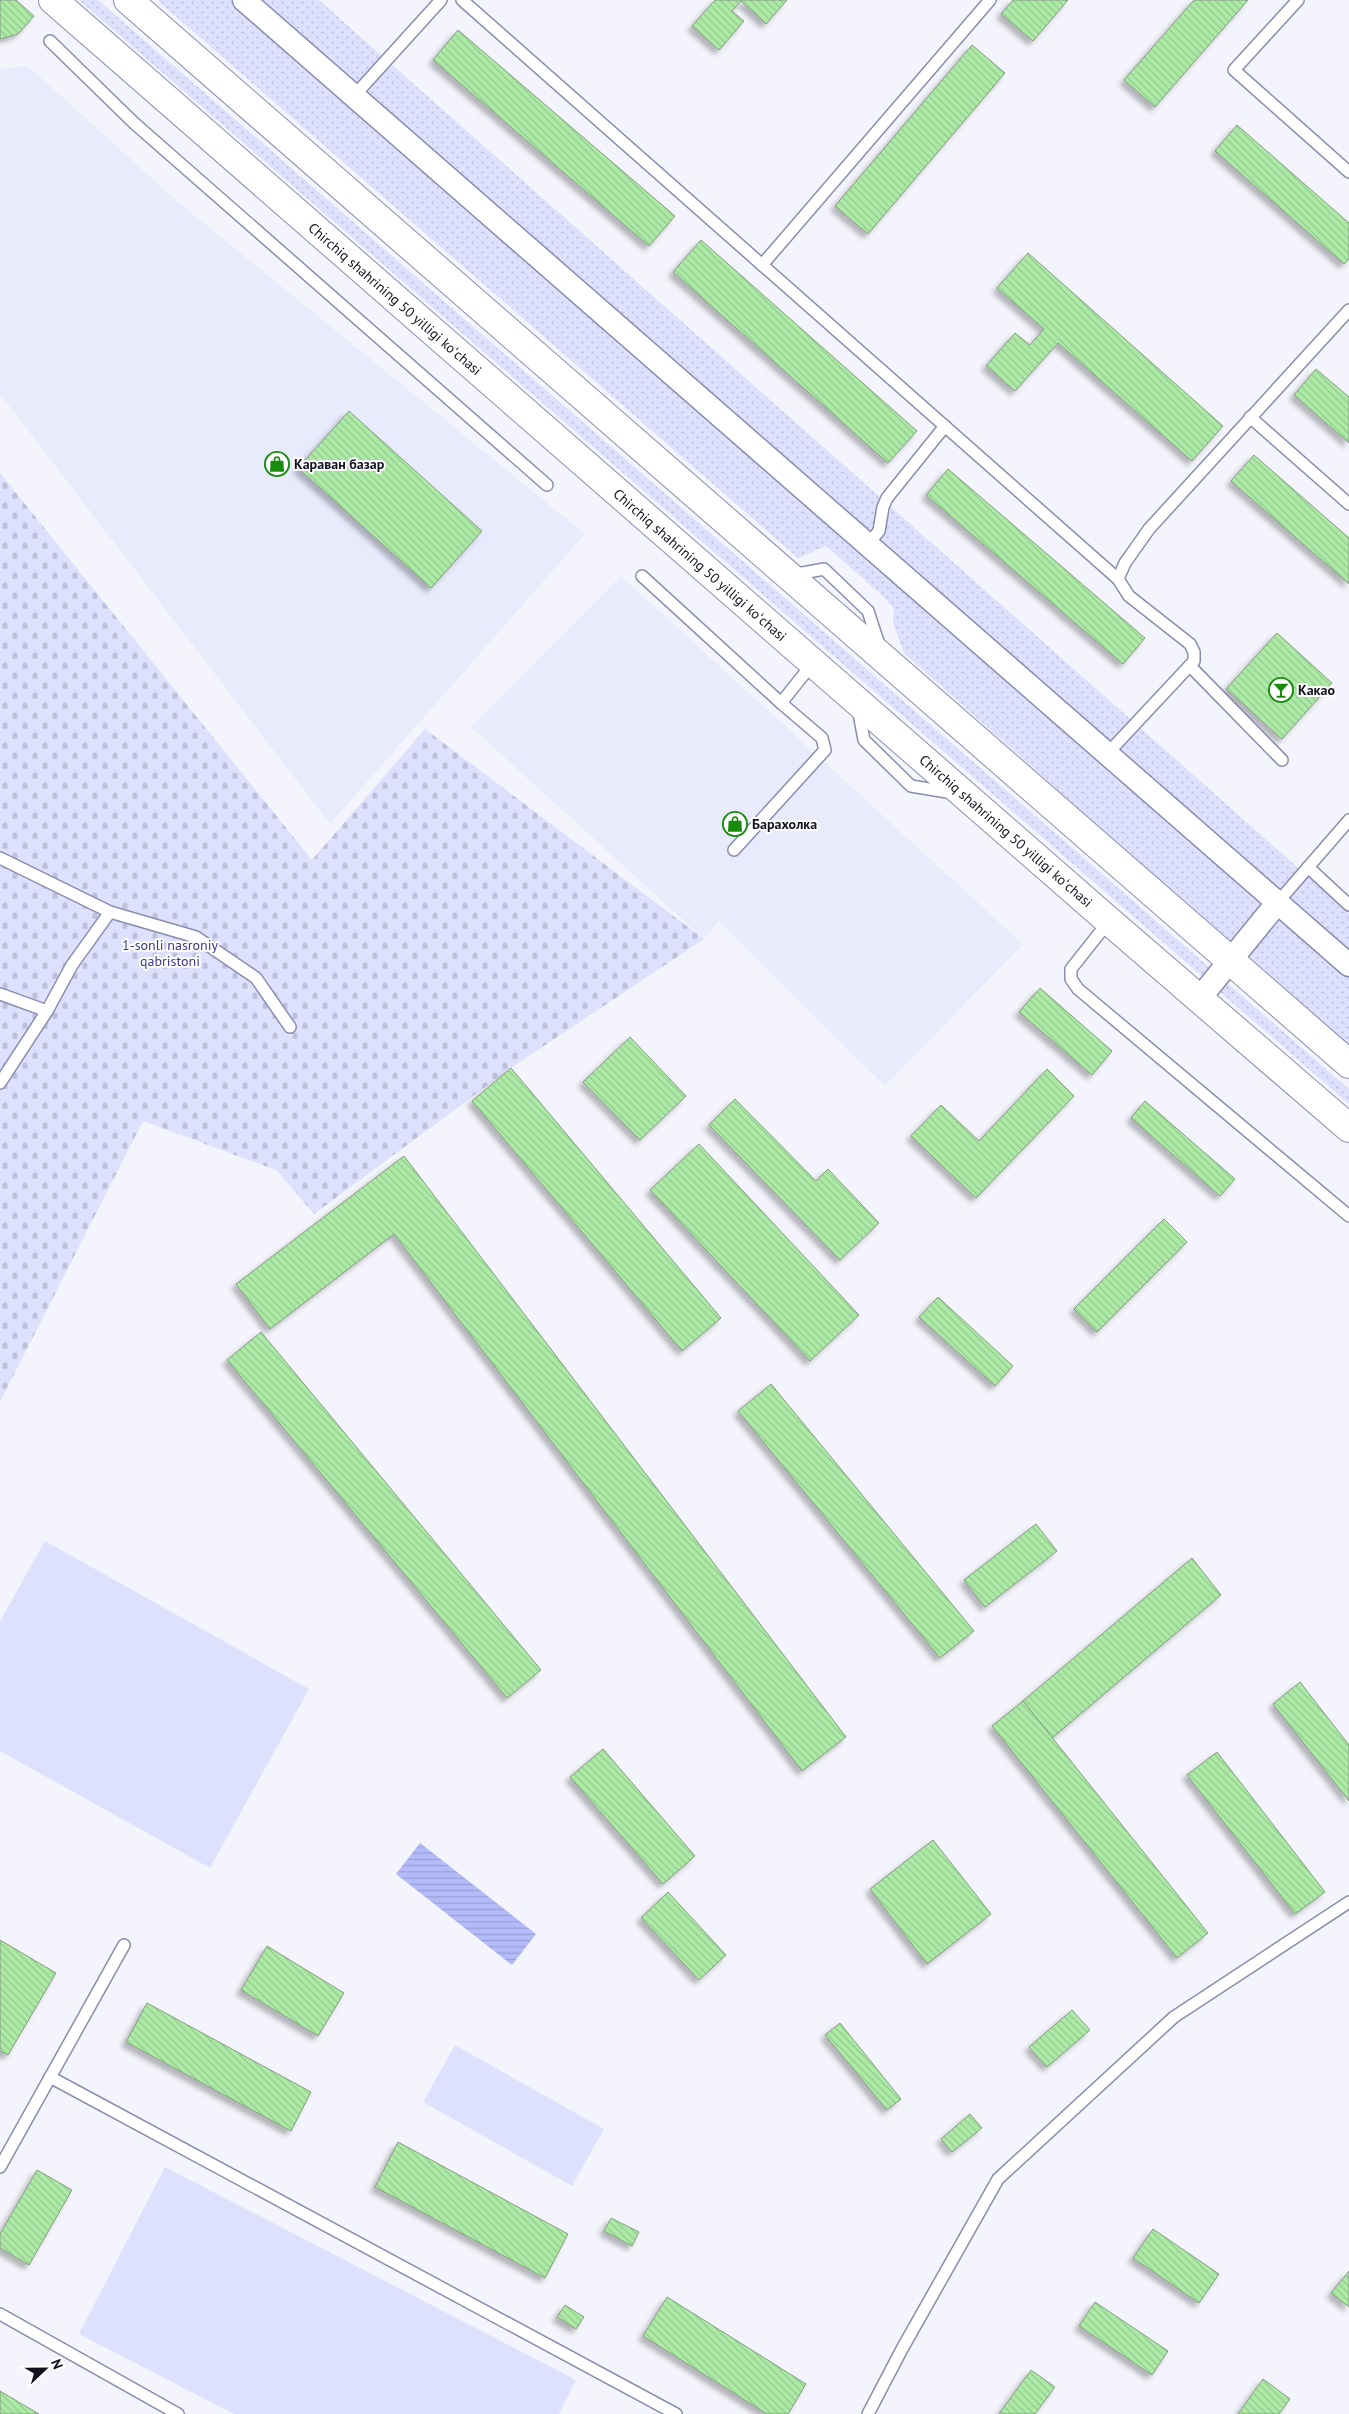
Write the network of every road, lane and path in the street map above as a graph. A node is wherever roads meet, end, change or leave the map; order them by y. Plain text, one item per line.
1 (53, 0) edge
2 (128, 0) edge
3 (244, 0) edge
4 (441, 0) edge
5 (462, 0) edge
6 (990, 0) edge
7 (1298, 0) edge
8 (50, 41) dead end
9 (354, 96) junction
10 (1349, 172) edge
11 (762, 265) junction
12 (1349, 310) edge
13 (1250, 416) junction
14 (945, 426) junction
15 (547, 484) dead end
16 (1349, 504) edge
17 (868, 544) junction
18 (642, 576) dead end
19 (1118, 579) junction
20 (813, 663) junction
21 (1190, 666) junction
22 (781, 704) junction
23 (1107, 754) junction
24 (1282, 760) dead end
25 (1349, 820) edge
26 (734, 850) dead end
27 (0, 858) edge
28 (1308, 867) junction
29 (1278, 902) junction
30 (1349, 904) edge
31 (110, 912) junction
32 (1109, 921) junction
33 (1230, 960) junction
34 (1349, 965) edge
35 (0, 994) edge
36 (1199, 999) junction
37 (47, 1011) junction
38 (290, 1027) dead end
39 (1349, 1064) edge
40 (0, 1083) edge
41 (1349, 1128) edge
42 (1349, 1216) edge
43 (1349, 1902) edge
44 (124, 1944) dead end
45 (50, 2077) junction
46 (0, 2167) edge
47 (0, 2314) edge
48 (178, 2414) edge
49 (676, 2414) edge
50 (868, 2414) edge

1 - 20 main road, Chirchiq shahrining 50 yilligi koʻchasi
2 - 33 main road
3 - 9 street
4 - 9 lane
5 - 11 lane
6 - 11 lane
7 - 10 lane
8 - 15 lane
9 - 17 street
11 - 14 lane
12 - 13 lane
13 - 16 lane
13 - 19 lane
14 - 17 lane
14 - 19 lane
17 - 23 street
18 - 22 lane
19 - 21 lane
20 - 22 lane
20 - 32 main road, Chirchiq shahrining 50 yilligi koʻchasi
21 - 23 lane
21 - 24 lane
22 - 26 lane
23 - 29 street
25 - 28 lane
27 - 31 lane
28 - 29 lane
28 - 30 lane
29 - 33 street
29 - 34 street
31 - 37 lane
31 - 38 lane
32 - 36 main road, Chirchiq shahrining 50 yilligi koʻchasi
32 - 42 lane
33 - 36 street
33 - 39 main road
35 - 37 lane
36 - 41 main road, Chirchiq shahrining 50 yilligi koʻchasi
37 - 40 lane
43 - 50 lane
44 - 45 lane
45 - 46 lane
45 - 49 lane
47 - 48 lane

